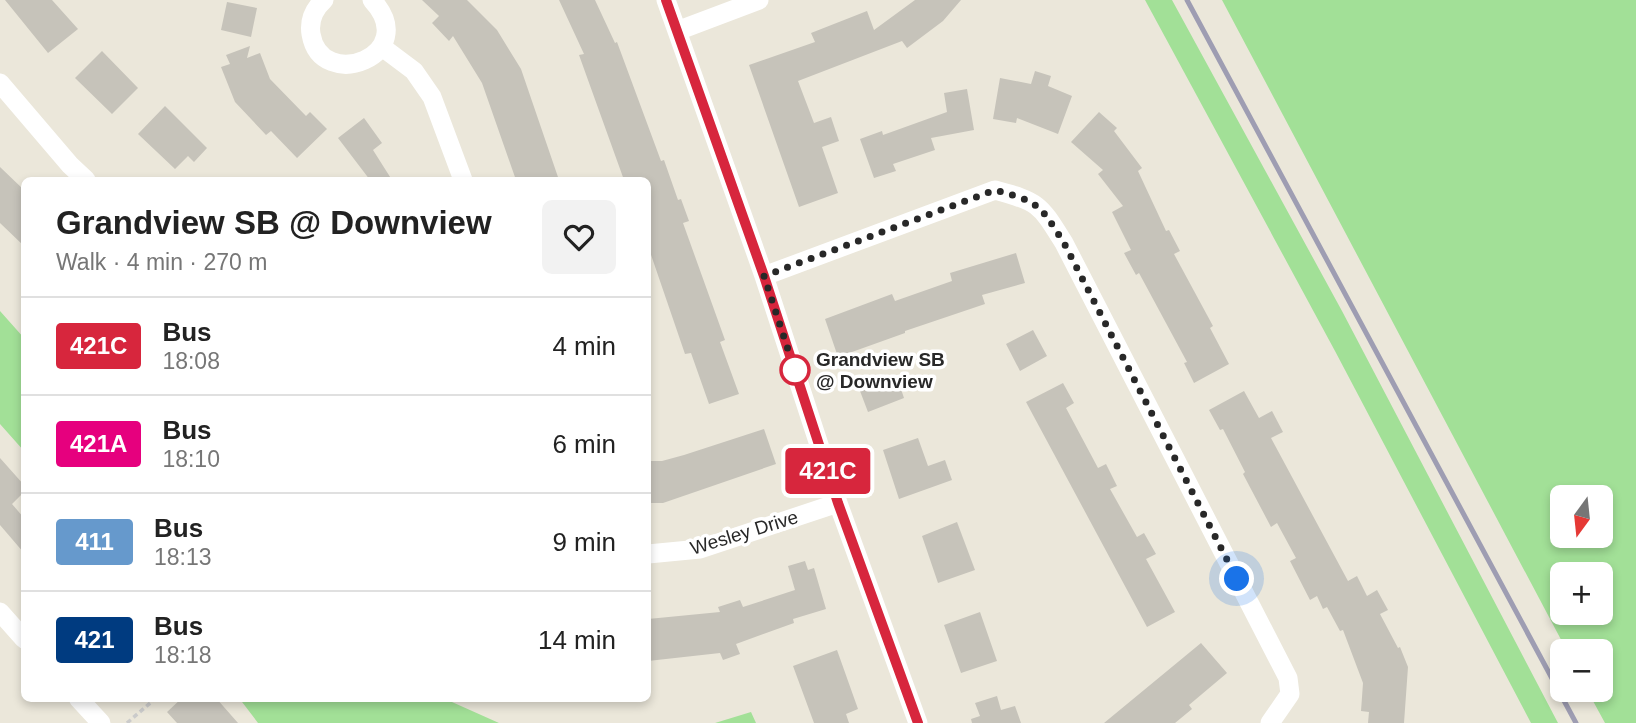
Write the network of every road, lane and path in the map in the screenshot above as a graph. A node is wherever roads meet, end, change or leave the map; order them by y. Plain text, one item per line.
1 (324, 0) edge
2 (372, 0) edge
3 (666, 0) edge
4 (758, 0) edge
5 (677, 31) junction
6 (382, 47) junction
7 (0, 83) edge
8 (83, 177) edge
9 (462, 177) edge
10 (764, 276) junction
11 (838, 503) junction
12 (651, 554) edge
13 (0, 612) edge
14 (21, 636) edge
15 (82, 702) edge
16 (151, 702) edge
17 (101, 723) edge
18 (127, 723) edge
19 (918, 723) edge
20 (1270, 723) edge

1 - 6 street
2 - 6 street
3 - 5 street
4 - 5 street
5 - 10 street
6 - 9 street
7 - 8 street
10 - 11 street
10 - 20 street
11 - 12 street, Wesley Drive
11 - 19 street
13 - 14 street
15 - 17 street
16 - 18 path

